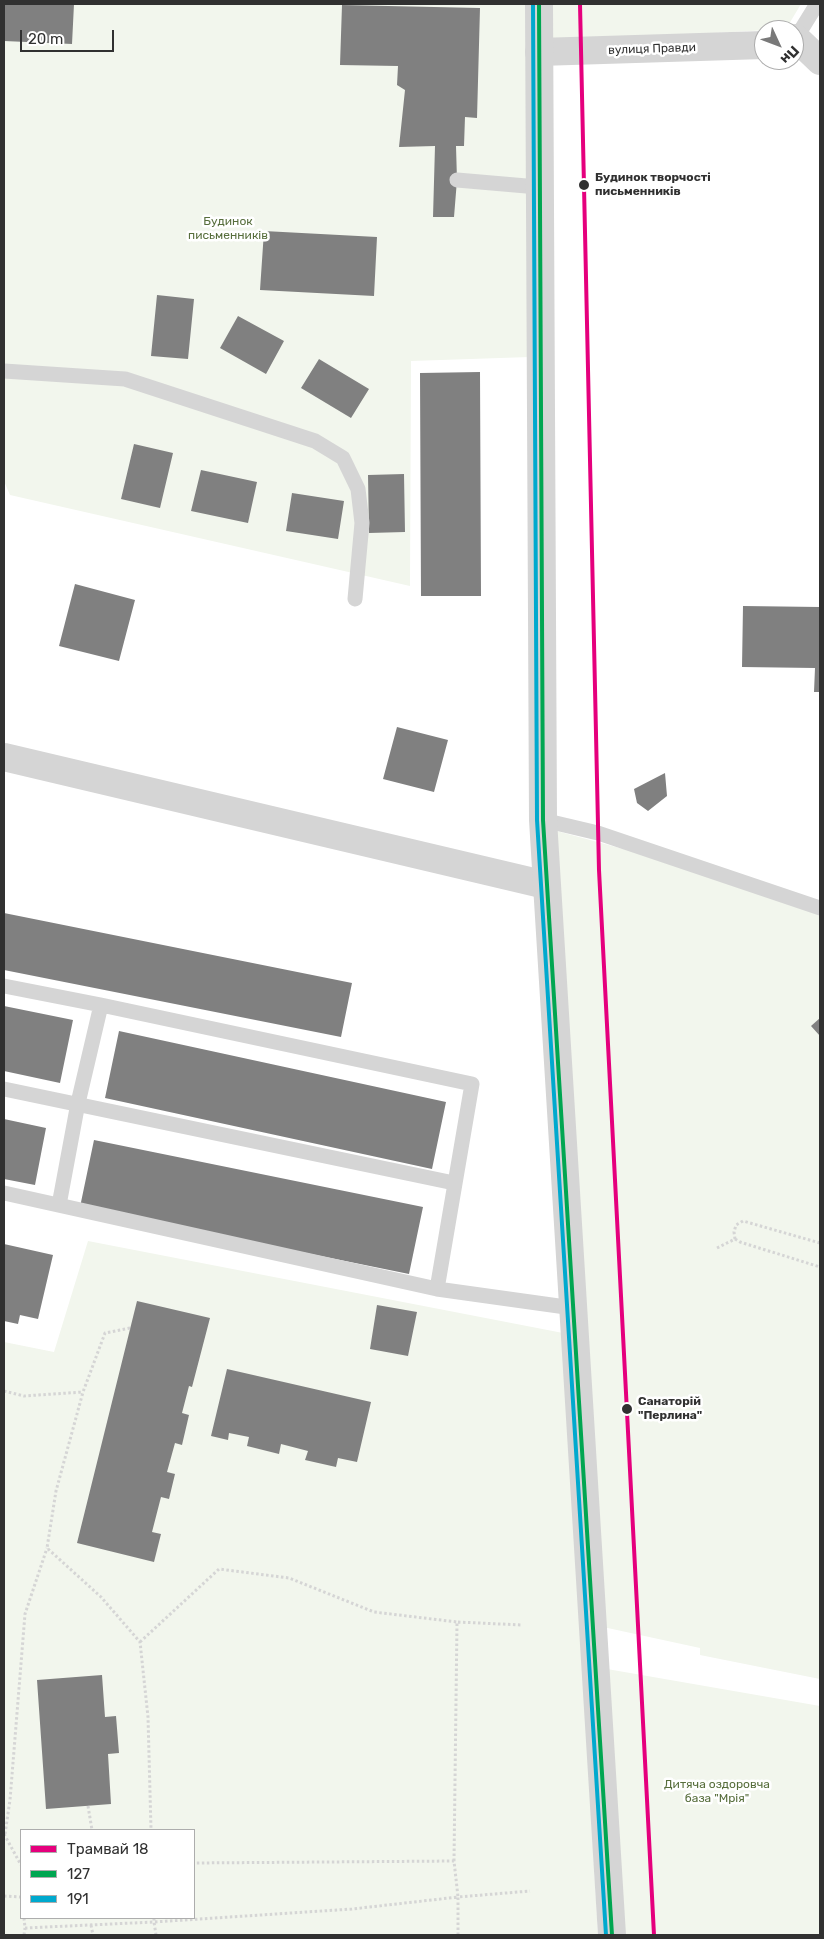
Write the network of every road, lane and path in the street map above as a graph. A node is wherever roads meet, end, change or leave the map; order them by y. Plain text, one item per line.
1 (539, 4) edge
2 (817, 4) edge
3 (804, 36) edge
4 (754, 45) edge
5 (539, 52) junction
6 (820, 61) edge
7 (456, 180) dead end
8 (538, 187) junction
9 (4, 371) edge
10 (355, 599) dead end
11 (4, 757) edge
12 (543, 820) junction
13 (546, 885) junction
14 (820, 908) edge
15 (4, 986) edge
16 (101, 1005) junction
17 (4, 1089) edge
18 (78, 1103) junction
19 (454, 1183) junction
20 (4, 1193) edge
21 (59, 1206) junction
22 (735, 1239) junction
23 (820, 1243) edge
24 (717, 1248) dead end
25 (820, 1267) edge
26 (437, 1289) junction
27 (573, 1308) junction
28 (130, 1328) dead end
29 (4, 1391) edge
30 (83, 1392) junction
31 (47, 1548) junction
32 (457, 1622) junction
33 (522, 1625) dead end
34 (140, 1642) junction
35 (88, 1806) dead end
36 (92, 1829) edge
37 (151, 1829) edge
38 (4, 1834) edge
39 (454, 1861) junction
40 (20, 1863) edge
41 (195, 1863) edge
42 (530, 1891) dead end
43 (4, 1896) edge
44 (20, 1897) edge
45 (458, 1897) junction
46 (24, 1919) edge
47 (154, 1922) junction
48 (92, 1925) junction
49 (25, 1928) junction
50 (24, 1935) edge
51 (93, 1935) edge
52 (156, 1935) edge
53 (458, 1935) edge
54 (612, 1935) edge

1 - 5 street
2 - 3 lane
3 - 6 street
4 - 5 street, вулиця Правди
5 - 8 street
7 - 8 lane
8 - 12 street
9 - 10 lane
11 - 13 street
12 - 13 street
12 - 14 lane
13 - 27 street
15 - 16 lane
16 - 18 lane
16 - 19 lane
17 - 18 lane
18 - 19 lane
18 - 21 lane
19 - 26 lane
20 - 21 lane
21 - 26 lane
22 - 23 path
22 - 24 path
22 - 25 path
26 - 27 lane
27 - 54 street
28 - 30 path
29 - 30 path
30 - 31 path
31 - 34 path
31 - 38 path
32 - 33 path
32 - 34 path
32 - 39 path
34 - 37 path
35 - 36 path
38 - 40 path
39 - 41 path
39 - 45 path
42 - 45 path
43 - 44 path
45 - 47 path
45 - 53 path
46 - 49 path
47 - 48 path
47 - 52 path
48 - 49 path
48 - 51 path
49 - 50 path

